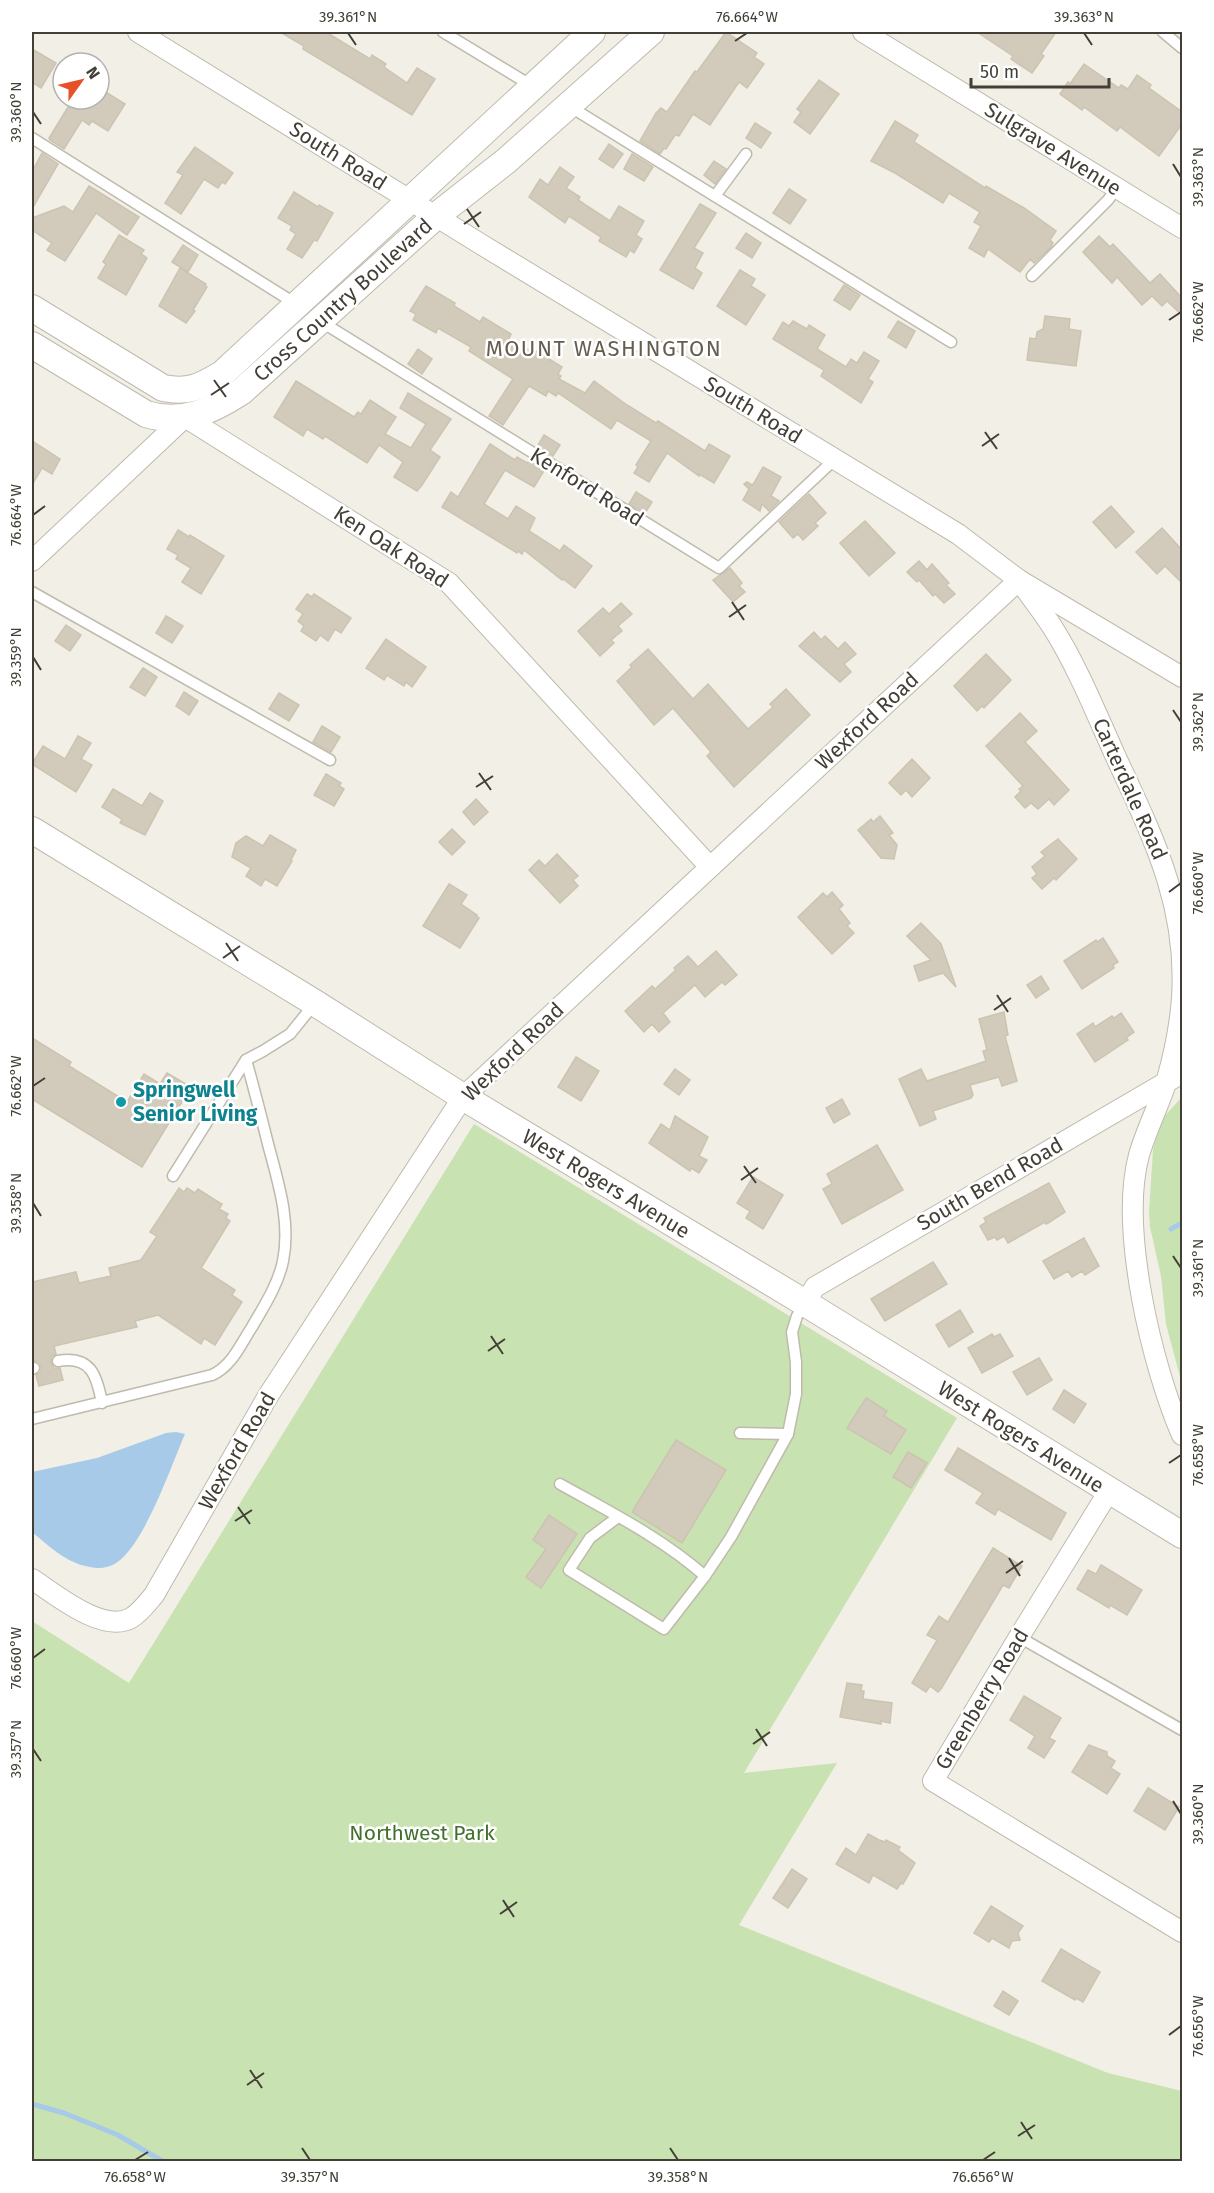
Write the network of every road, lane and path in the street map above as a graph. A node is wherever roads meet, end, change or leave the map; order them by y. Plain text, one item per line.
1 (138, 32) edge
2 (443, 32) edge
3 (592, 32) edge
4 (651, 32) edge
5 (862, 32) edge
6 (1163, 32) edge
7 (1182, 48) edge
8 (533, 86) junction
9 (569, 106) junction
10 (32, 138) edge
11 (746, 154) dead end
12 (1116, 189) junction
13 (715, 196) junction
14 (410, 200) junction
15 (436, 216) junction
16 (1182, 228) edge
17 (1032, 276) dead end
18 (296, 304) junction
19 (32, 308) edge
20 (320, 321) junction
21 (951, 342) dead end
22 (32, 345) edge
23 (180, 391) junction
24 (185, 417) junction
25 (835, 459) junction
26 (32, 561) edge
27 (1019, 580) junction
28 (32, 592) edge
29 (1182, 676) edge
30 (330, 760) dead end
31 (32, 830) edge
32 (710, 867) junction
33 (315, 1003) junction
34 (246, 1060) junction
35 (1182, 1073) edge
36 (1165, 1083) junction
37 (463, 1097) junction
38 (173, 1176) dead end
39 (805, 1303) junction
40 (58, 1361) dead end
41 (102, 1402) junction
42 (32, 1419) edge
43 (740, 1433) dead end
44 (788, 1434) junction
45 (1182, 1436) edge
46 (560, 1484) dead end
47 (1109, 1491) junction
48 (618, 1517) junction
49 (1182, 1535) edge
50 (705, 1576) junction
51 (32, 1579) edge
52 (1019, 1637) junction
53 (1182, 1730) edge
54 (1182, 1932) edge

1 - 14 street, South Road
2 - 8 lane
3 - 8 street, Cross Country Boulevard
4 - 9 street, Cross Country Boulevard
5 - 12 street, Sulgrave Avenue
6 - 7 lane
8 - 14 street, Cross Country Boulevard
9 - 13 lane
9 - 15 street, Cross Country Boulevard
10 - 18 lane
11 - 13 lane
12 - 16 street, Sulgrave Avenue
12 - 17 lane
13 - 21 lane
14 - 15 street, South Road
14 - 18 street, Cross Country Boulevard
15 - 20 street, Cross Country Boulevard
15 - 25 street, South Road
18 - 23 street, Cross Country Boulevard
19 - 23 street
20 - 24 street, Cross Country Boulevard
20 - 25 lane, Kenford Road
22 - 24 street
23 - 24 street
24 - 26 street, Cross Country Boulevard
24 - 32 street, Ken Oak Road
25 - 27 street, South Road
27 - 29 street, South Road
27 - 32 street, Wexford Road
27 - 36 street, Carterdale Road
28 - 30 lane
31 - 33 street, West Rogers Avenue
32 - 37 street, Wexford Road
33 - 34 lane
33 - 37 street, West Rogers Avenue
34 - 38 lane
34 - 41 lane
35 - 36 street, South Bend Road
36 - 39 street, South Bend Road
36 - 45 street, Carterdale Road
37 - 39 street, West Rogers Avenue
37 - 51 street, Wexford Road
39 - 44 lane
39 - 47 street, West Rogers Avenue
40 - 41 lane
41 - 42 lane
43 - 44 lane
44 - 50 lane
46 - 48 lane
47 - 49 street, West Rogers Avenue
47 - 52 street, Greenberry Road
48 - 50 lane
48 - 50 lane
52 - 53 lane
52 - 54 street, Greenberry Road

